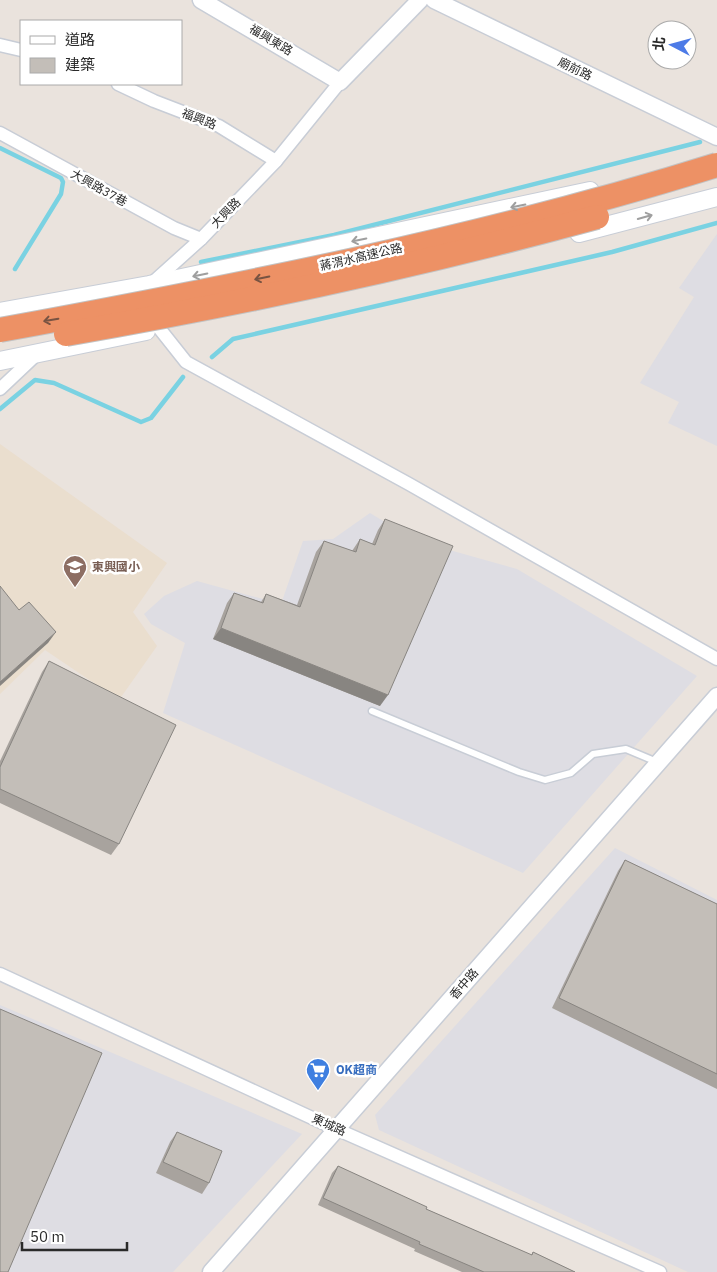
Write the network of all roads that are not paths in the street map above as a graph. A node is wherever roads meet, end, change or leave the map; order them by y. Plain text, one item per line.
1 (201, 0) edge
2 (420, 0) edge
3 (434, 0) edge
4 (0, 45) edge
5 (20, 50) edge
6 (340, 82) junction
7 (120, 85) edge
8 (0, 133) edge
9 (717, 137) edge
10 (717, 153) edge
11 (276, 161) junction
12 (717, 166) edge
13 (717, 183) edge
14 (717, 197) edge
15 (201, 239) junction
16 (287, 256) junction
17 (149, 285) junction
18 (293, 300) junction
19 (0, 312) edge
20 (159, 328) junction
21 (0, 330) edge
22 (0, 346) edge
23 (37, 354) junction
24 (0, 361) edge
25 (0, 388) edge
26 (717, 659) edge
27 (717, 696) edge
28 (372, 711) dead end
29 (658, 762) junction
30 (0, 974) edge
31 (336, 1129) junction
32 (211, 1272) edge
33 (660, 1272) edge

1 - 6 street, 福興東路
2 - 6 street, 大興路
3 - 9 street, 廟前路
4 - 5 street
6 - 11 street, 大興路
7 - 11 street, 福興路
8 - 15 street, 大興路37巷
10 -> 16 main road
11 - 15 street, 大興路
12 -> 21 highway, 蔣渭水高速公路, bridge
13 - 22 highway, 蔣渭水高速公路, bridge
18 -> 14 main road
15 - 17 street, 大興路
16 -> 17 main road
16 - 18 main road
17 - 19 main road
17 - 23 street, 大興路
18 - 20 main road
20 - 23 main road
20 - 26 street
23 - 24 main road
23 - 25 street, 大興路
27 - 29 street, 香中路
28 - 29 lane
29 - 31 street, 香中路
30 - 31 street, 東城路
31 - 32 street, 香中路
31 - 33 street, 東城路

